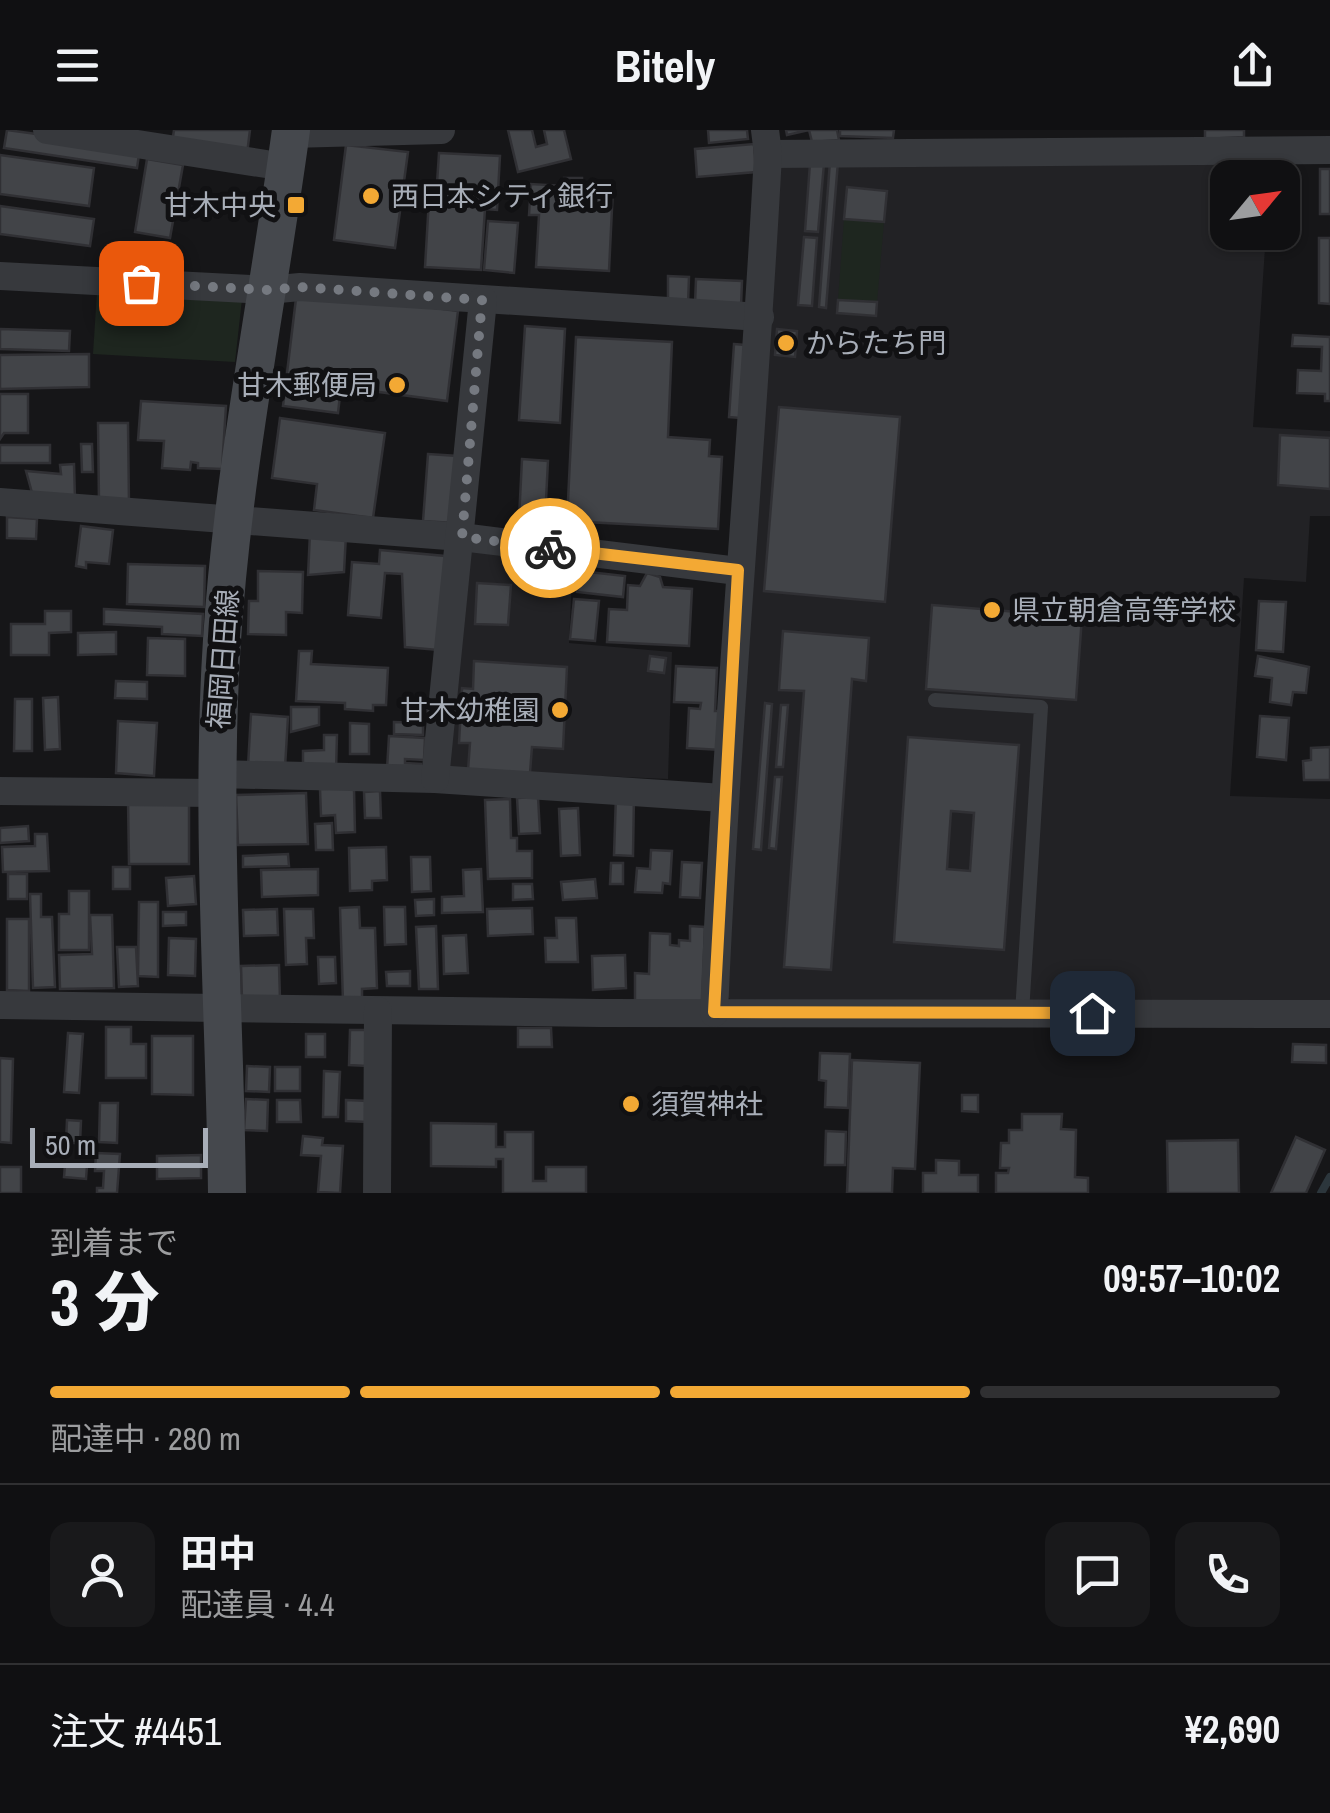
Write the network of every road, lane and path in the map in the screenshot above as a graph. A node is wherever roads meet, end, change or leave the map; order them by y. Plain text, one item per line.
1 (47, 130) edge
2 (442, 130) edge
3 (766, 142) edge
4 (289, 144) edge
5 (1330, 150) edge
6 (0, 276) edge
7 (268, 290) junction
8 (482, 300) junction
9 (760, 317) junction
10 (0, 502) edge
11 (234, 518) junction
12 (462, 537) junction
13 (738, 570) junction
14 (935, 700) dead end
15 (435, 779) junction
16 (216, 784) junction
17 (0, 792) edge
18 (723, 798) junction
19 (0, 1006) edge
20 (225, 1009) junction
21 (378, 1011) junction
22 (714, 1012) junction
23 (1022, 1013) junction
24 (1330, 1014) edge
25 (228, 1193) edge
26 (377, 1193) edge

1 - 4 street
2 - 4 street
3 - 5 street
3 - 9 street
4 - 7 main road, 福岡日田線
6 - 7 street
7 - 8 street
7 - 11 main road, 福岡日田線
8 - 9 street
8 - 12 street
9 - 13 street
10 - 11 street
11 - 12 street
11 - 16 main road, 福岡日田線
12 - 13 street
12 - 15 street
13 - 18 street
14 - 23 lane
15 - 16 street
15 - 18 street
16 - 17 street
16 - 20 main road, 福岡日田線
18 - 22 street
19 - 20 street
20 - 21 street
20 - 25 main road, 福岡日田線
21 - 22 street
21 - 26 street
22 - 23 street
23 - 24 street

